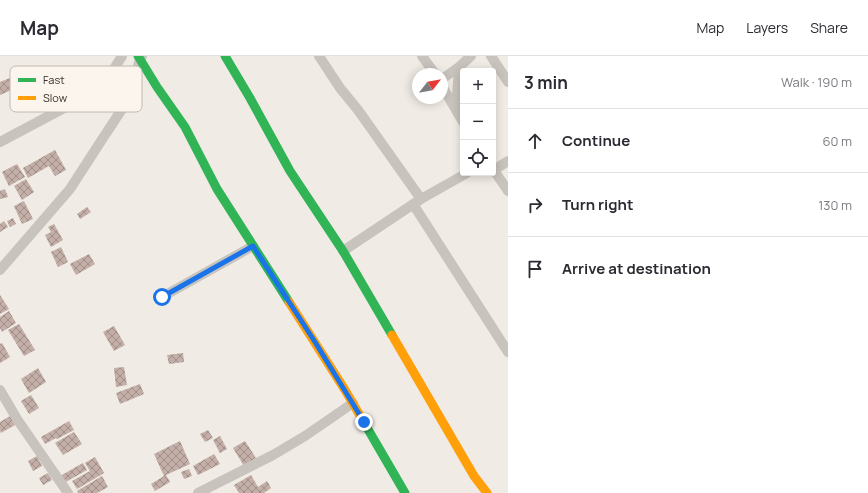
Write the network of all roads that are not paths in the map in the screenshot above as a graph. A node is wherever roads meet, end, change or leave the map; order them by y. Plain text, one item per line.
1 (122, 56) edge
2 (225, 56) edge
3 (319, 56) edge
4 (422, 56) edge
5 (472, 56) edge
6 (492, 56) edge
7 (140, 57) edge
8 (116, 66) edge
9 (459, 67) junction
10 (431, 68) edge
11 (448, 75) edge
12 (508, 82) edge
13 (448, 96) edge
14 (456, 110) junction
15 (57, 112) edge
16 (120, 112) edge
17 (460, 117) edge
18 (0, 142) edge
19 (508, 161) edge
20 (496, 169) edge
21 (496, 173) edge
22 (462, 176) edge
23 (508, 191) edge
24 (417, 202) junction
25 (253, 246) junction
26 (343, 251) junction
27 (0, 270) edge
28 (162, 297) dead end
29 (508, 352) edge
30 (0, 390) edge
31 (353, 403) junction
32 (68, 493) edge
33 (198, 493) edge
34 (405, 493) edge
35 (487, 493) edge

1 - 8 street
2 - 26 street
3 - 24 street
4 - 10 street
5 - 9 street
6 - 12 street
7 - 25 street
9 - 11 street
9 - 14 street
13 - 14 street
14 - 17 street
15 - 18 street
16 - 27 street
19 - 20 street
21 - 23 street
22 - 24 street
24 - 26 street
24 - 29 street
25 - 28 street
25 - 31 street
26 - 35 street
30 - 32 street
31 - 33 street
31 - 34 street

